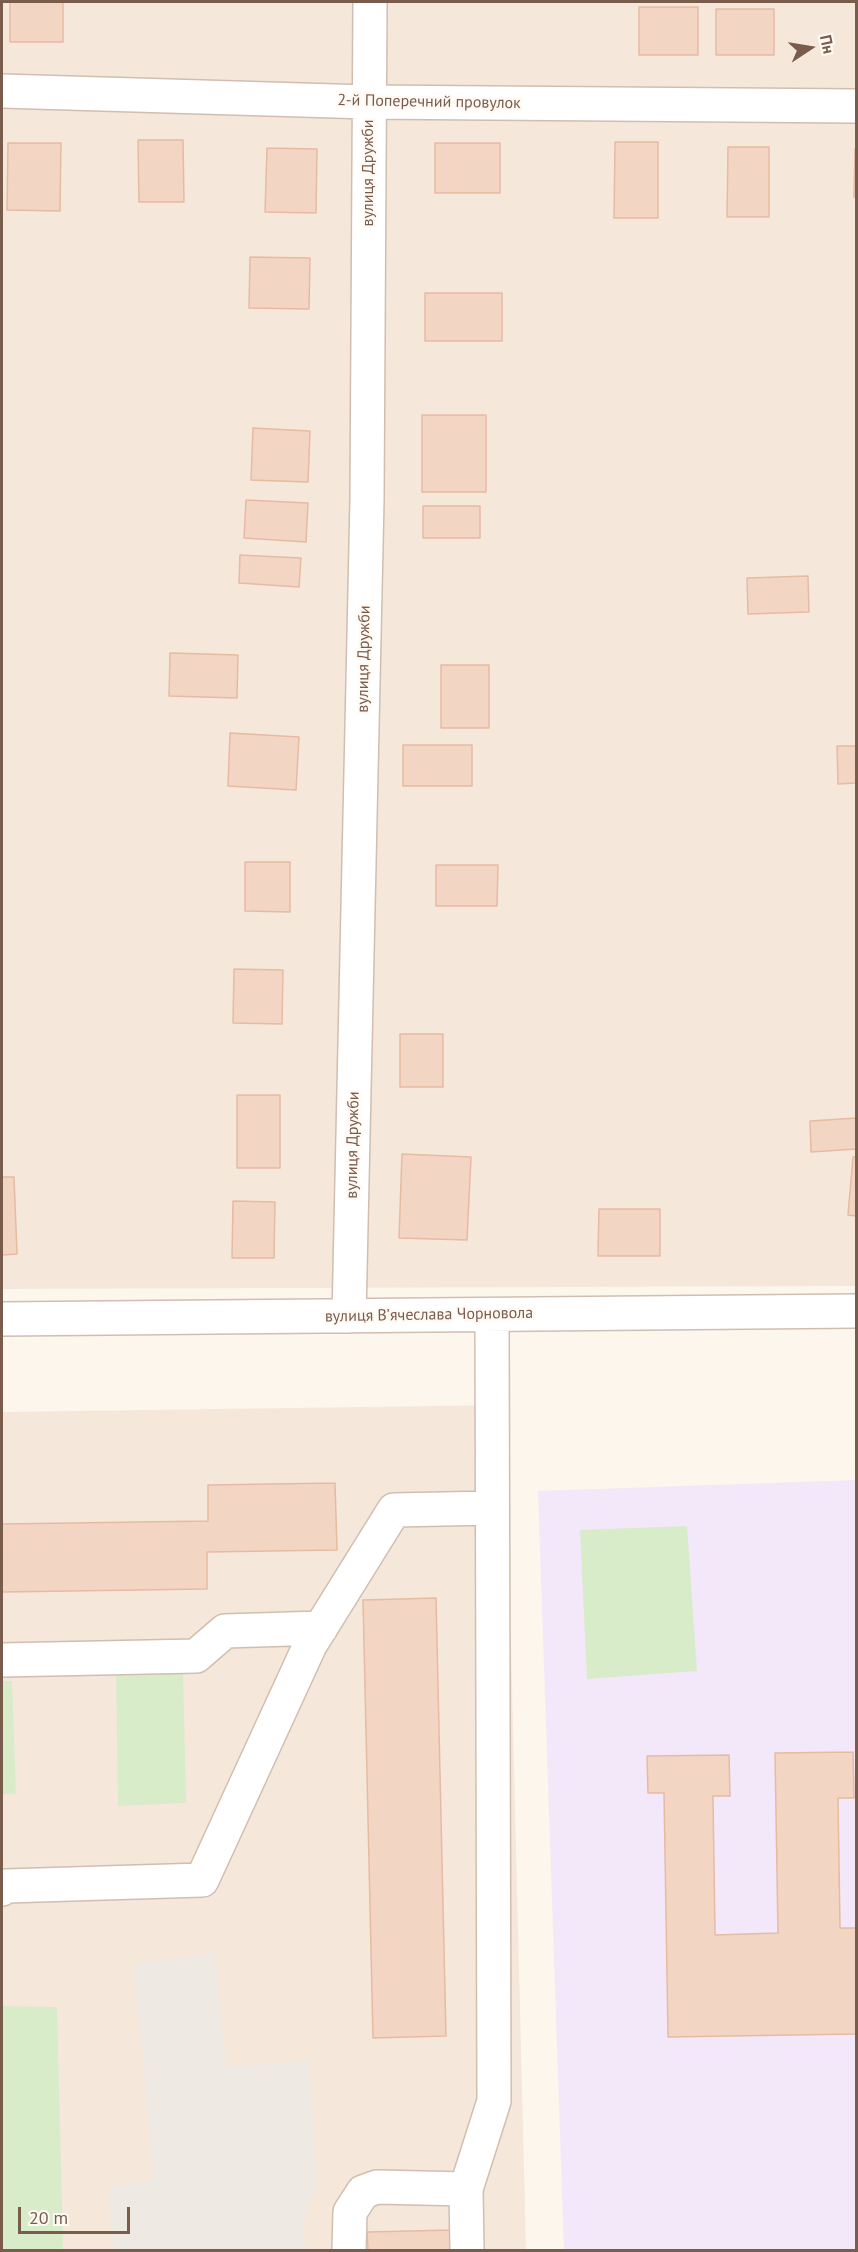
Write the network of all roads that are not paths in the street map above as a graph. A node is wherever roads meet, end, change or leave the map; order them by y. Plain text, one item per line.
1 (370, 2) edge
2 (2, 91) edge
3 (368, 102) junction
4 (856, 106) edge
5 (856, 1311) edge
6 (492, 1315) junction
7 (349, 1316) junction
8 (2, 1319) edge
9 (492, 1508) junction
10 (321, 1628) junction
11 (2, 1660) edge
12 (2, 1889) edge
13 (466, 2189) junction
14 (349, 2250) edge
15 (467, 2250) edge

1 - 3 street, вулиця Дружби
2 - 3 street, 2-й Поперечний провулок
3 - 4 street, 2-й Поперечний провулок
3 - 7 street, вулиця Дружби
5 - 6 street, вулиця Вʼячеслава Чорновола
6 - 7 street, вулиця Вʼячеслава Чорновола
6 - 9 street
7 - 8 street, вулиця Вʼячеслава Чорновола
9 - 10 street
9 - 13 street
10 - 11 street
10 - 12 street
13 - 14 street
13 - 15 street

